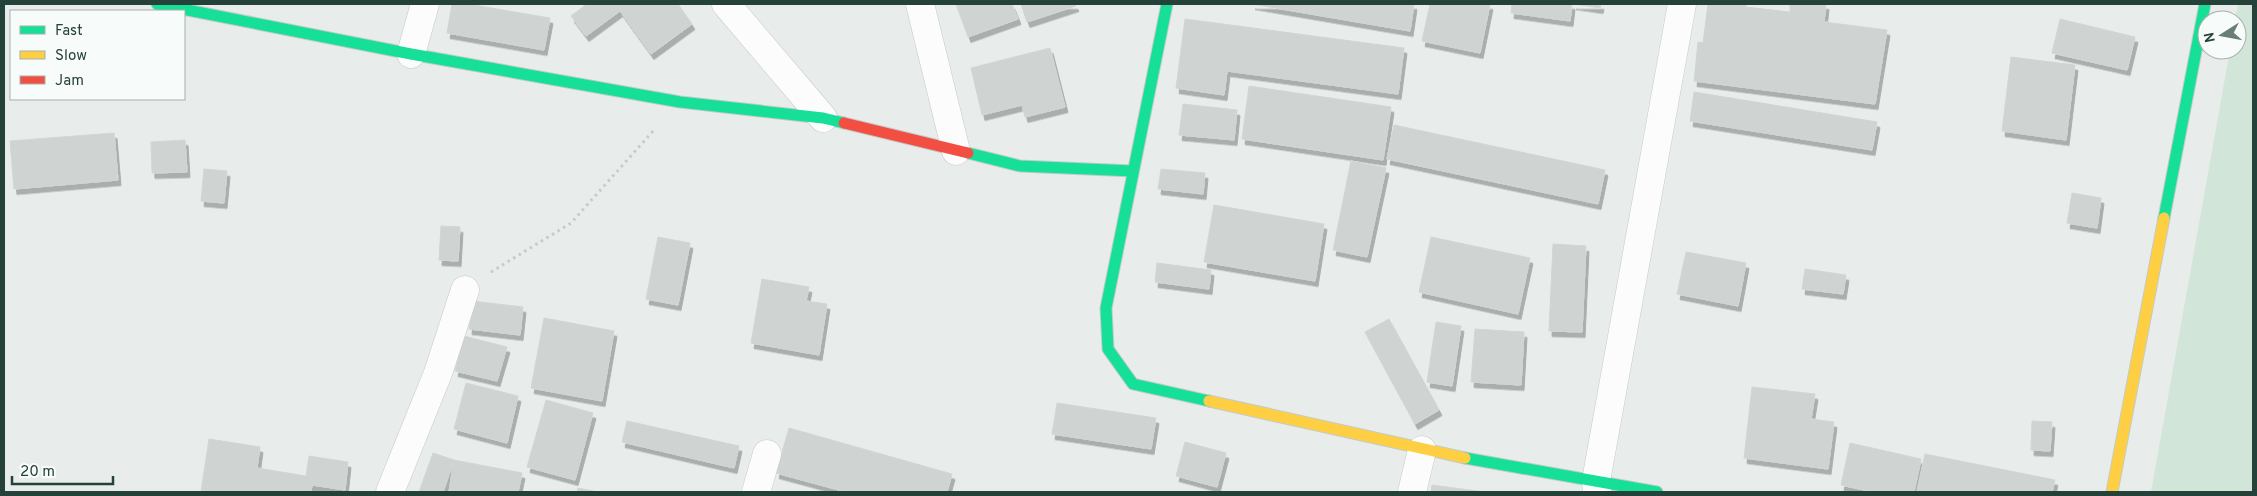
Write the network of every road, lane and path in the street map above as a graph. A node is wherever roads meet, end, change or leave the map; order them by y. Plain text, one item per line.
1 (157, 4) edge
2 (425, 4) edge
3 (726, 4) edge
4 (920, 4) edge
5 (1167, 4) edge
6 (1682, 4) edge
7 (2205, 4) edge
8 (411, 54) junction
9 (680, 102) junction
10 (823, 118) junction
11 (956, 151) junction
12 (1133, 171) junction
13 (465, 290) joint
14 (1422, 450) junction
15 (767, 454) dead end
16 (1597, 487) edge
17 (390, 492) edge
18 (756, 492) edge
19 (1412, 492) edge
20 (1657, 492) edge
21 (2112, 492) edge

1 - 8 street
2 - 8 street
3 - 10 street
4 - 11 street
5 - 12 street
6 - 16 street
7 - 21 street
8 - 9 street
9 - 10 street
9 - 13 path
10 - 11 street
11 - 12 street
12 - 14 street
13 - 17 street
14 - 16 street
14 - 19 street
15 - 18 street
16 - 20 street

